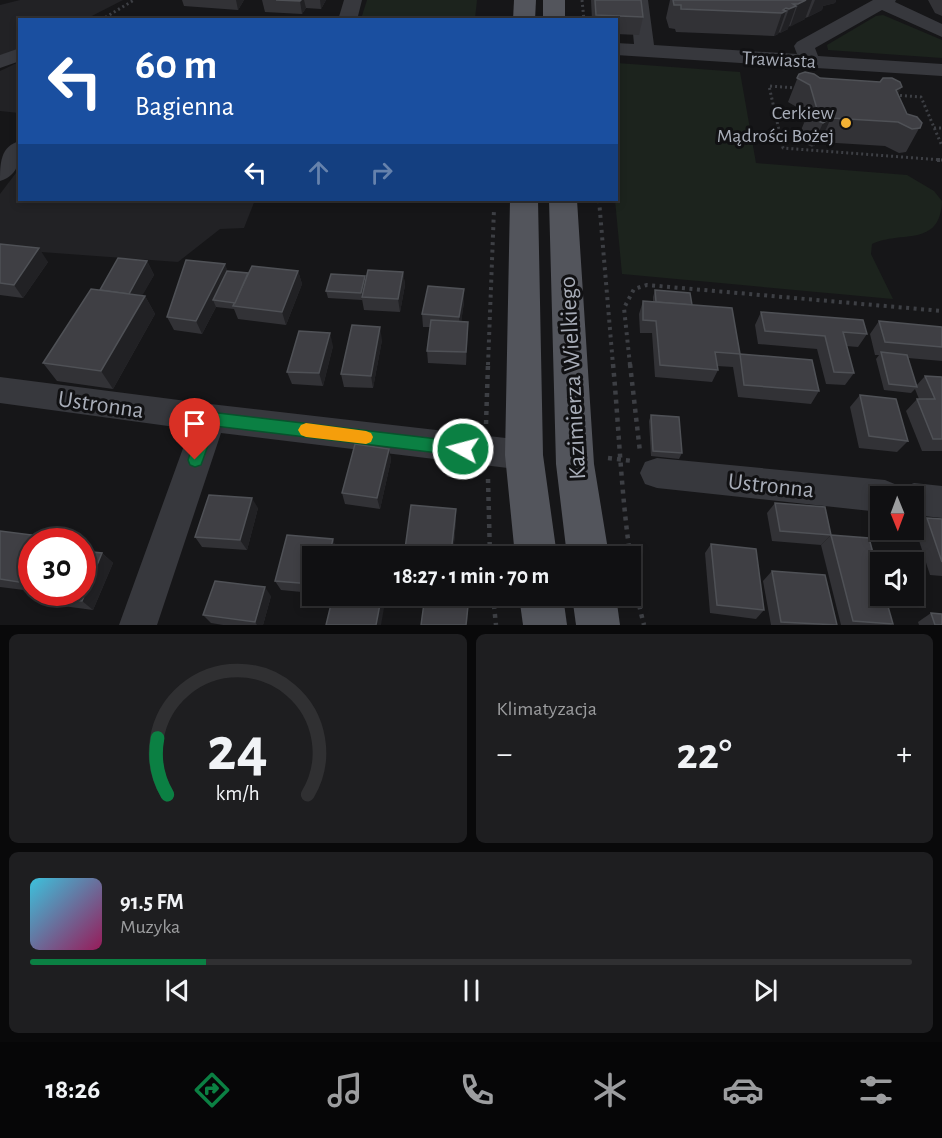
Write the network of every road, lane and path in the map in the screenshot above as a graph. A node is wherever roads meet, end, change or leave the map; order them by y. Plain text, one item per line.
1 (135, 0) edge
2 (353, 0) edge
3 (525, 0) edge
4 (554, 0) edge
5 (582, 0) edge
6 (884, 2) edge
7 (634, 9) edge
8 (104, 18) edge
9 (347, 18) edge
10 (525, 18) edge
11 (554, 18) edge
12 (584, 18) edge
13 (942, 31) edge
14 (618, 49) edge
15 (645, 51) junction
16 (18, 55) edge
17 (809, 60) junction
18 (0, 62) edge
19 (942, 70) edge
20 (804, 89) edge
21 (886, 95) edge
22 (934, 128) junction
23 (942, 128) edge
24 (942, 146) edge
25 (18, 150) edge
26 (942, 160) edge
27 (0, 173) edge
28 (494, 201) edge
29 (524, 201) edge
30 (563, 201) edge
31 (599, 201) edge
32 (942, 311) edge
33 (0, 390) edge
34 (210, 418) junction
35 (505, 453) junction
36 (608, 458) dead end
37 (621, 459) junction
38 (657, 473) joint
39 (870, 494) edge
40 (924, 501) edge
41 (942, 502) edge
42 (491, 546) edge
43 (533, 546) edge
44 (587, 546) edge
45 (494, 606) edge
46 (542, 606) edge
47 (595, 606) edge
48 (138, 625) edge
49 (496, 625) edge
50 (545, 625) edge
51 (598, 625) edge
52 (644, 625) edge

1 - 8 path
2 - 9 street
3 - 10 main road
4 - 11 main road
5 - 12 path
6 - 13 street
6 - 17 street
7 - 15 street
14 - 15 street, Trawiasta
15 - 17 street, Trawiasta
16 - 18 street
17 - 19 street, Trawiasta
20 - 26 path
21 - 22 path
22 - 23 path
22 - 24 path
25 - 27 street
28 - 35 path
29 - 35 main road, Kazimierza Wielkiego
30 - 44 main road, Kazimierza Wielkiego
31 - 37 path
32 - 38 path
33 - 34 street, Ustronna
34 - 35 street, Ustronna
34 - 48 street
35 - 42 path
35 - 43 main road, Kazimierza Wielkiego
36 - 37 path
37 - 52 path
38 - 39 street, Ustronna
40 - 41 street
45 - 49 path
46 - 50 main road
47 - 51 main road

